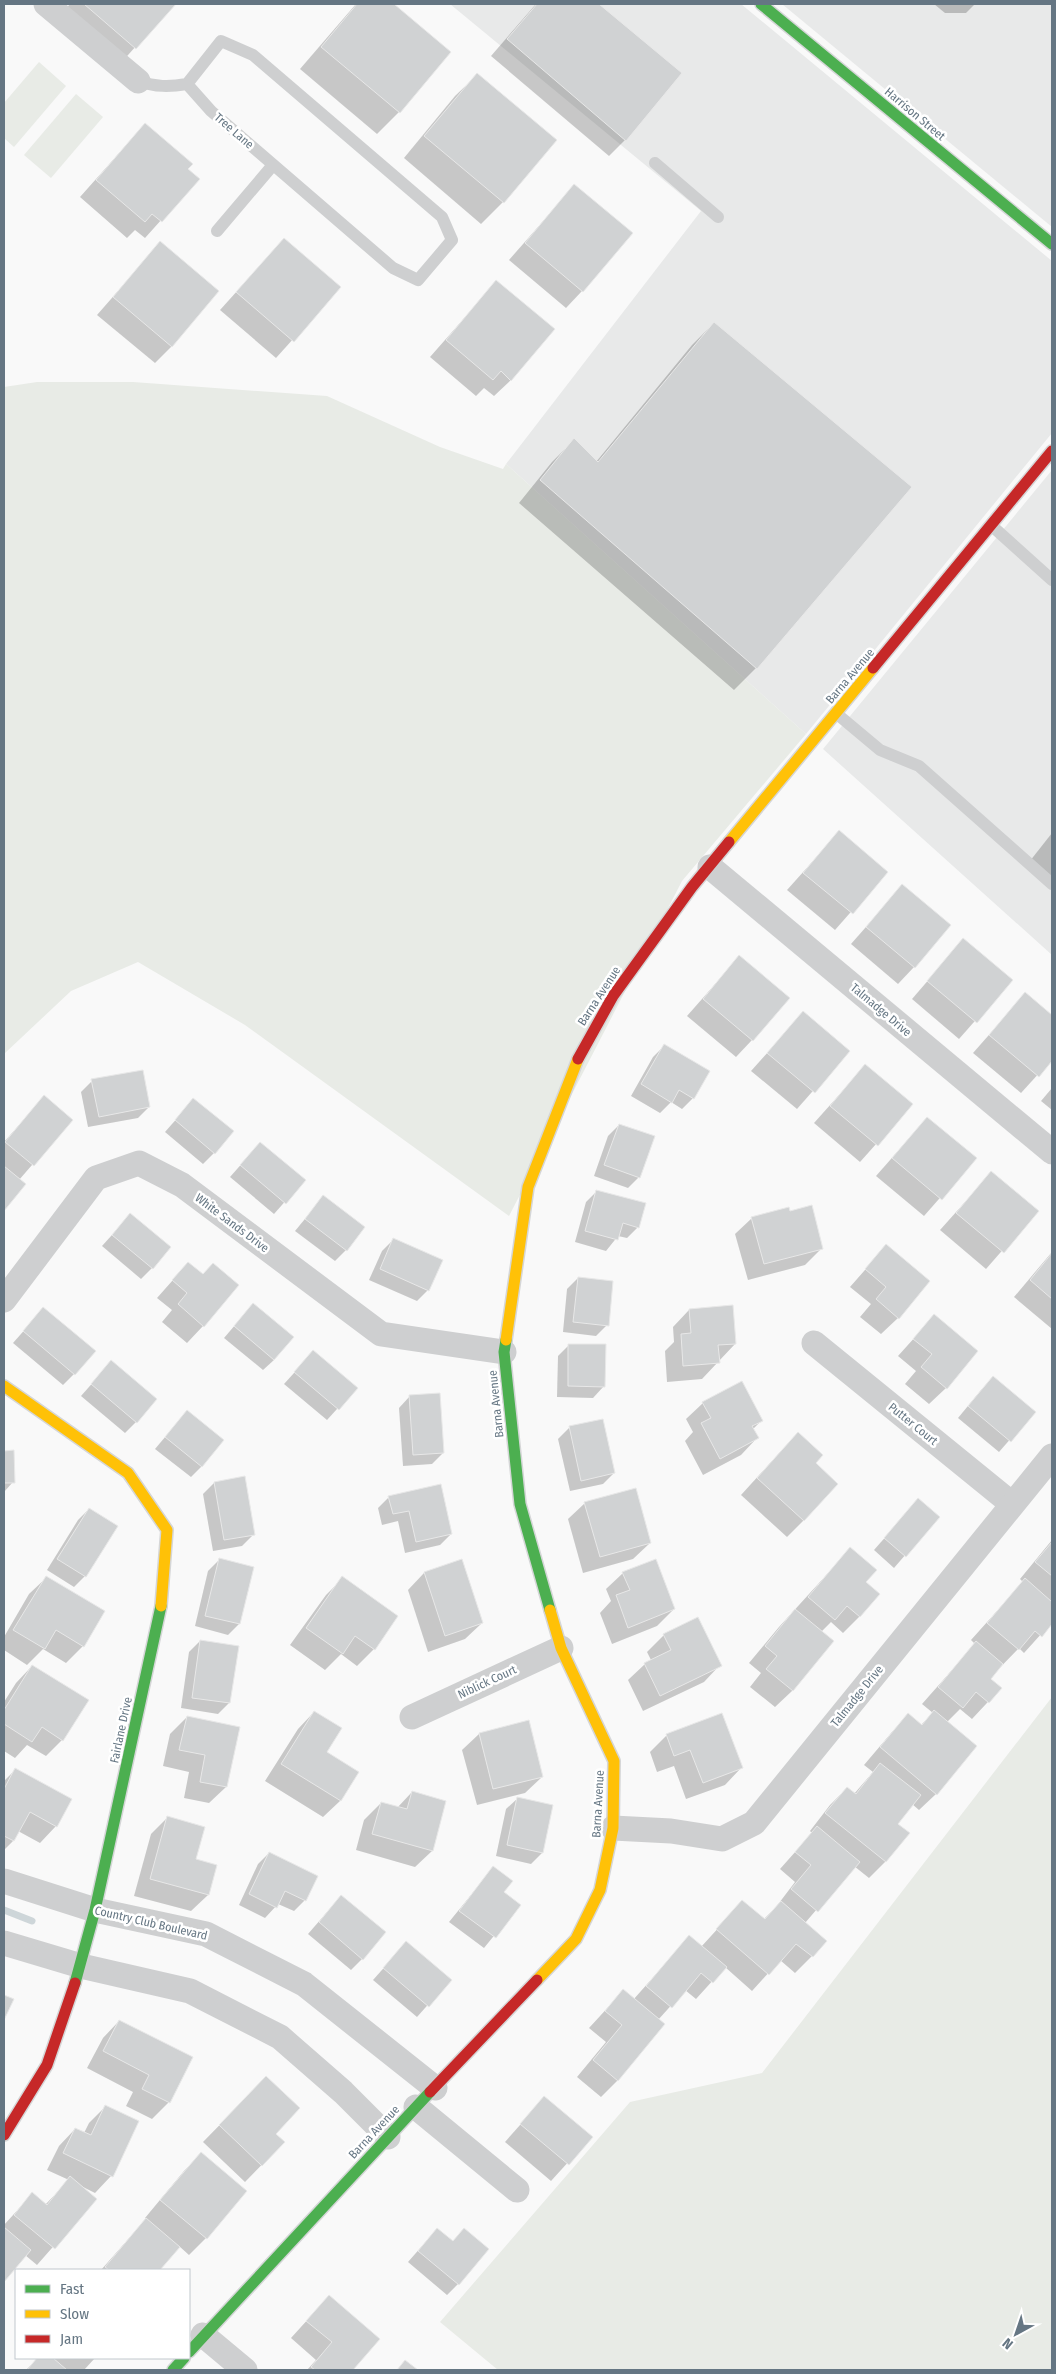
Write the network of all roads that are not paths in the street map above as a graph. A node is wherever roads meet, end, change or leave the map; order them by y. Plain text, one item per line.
1 (46, 4) edge
2 (761, 4) edge
3 (138, 81) joint
4 (187, 84) junction
5 (655, 163) dead end
6 (273, 165) junction
7 (718, 217) dead end
8 (217, 231) dead end
9 (1052, 244) edge
10 (1052, 451) edge
11 (992, 526) junction
12 (1052, 580) edge
13 (837, 714) junction
14 (710, 866) junction
15 (1052, 884) edge
16 (1052, 1152) edge
17 (4, 1300) edge
18 (814, 1343) dead end
19 (504, 1352) junction
20 (4, 1386) edge
21 (1052, 1456) edge
22 (1012, 1504) junction
23 (561, 1648) junction
24 (412, 1717) dead end
25 (613, 1828) junction
26 (4, 1881) edge
27 (95, 1910) junction
28 (4, 1943) edge
29 (81, 1966) junction
30 (435, 2088) junction
31 (416, 2107) junction
32 (4, 2135) edge
33 (388, 2137) junction
34 (516, 2190) dead end
35 (196, 2343) edge
36 (183, 2359) edge
37 (174, 2370) edge
38 (245, 2370) edge

1 - 3 street
2 - 9 street, Harrison Street
3 - 4 lane
4 - 6 lane, Tree Lane
4 - 6 lane, Tree Lane
5 - 7 lane
6 - 8 lane
10 - 11 street, Barna Avenue
11 - 12 lane
11 - 13 street, Barna Avenue
13 - 14 street, Barna Avenue
13 - 15 lane
14 - 16 street, Talmadge Drive
14 - 19 street, Barna Avenue
17 - 19 street, White Sands Drive
18 - 22 street, Putter Court
19 - 23 street, Barna Avenue
20 - 27 street, Fairlane Drive
21 - 22 street, Talmadge Drive
22 - 25 street, Talmadge Drive
23 - 24 street, Niblick Court
23 - 25 street, Barna Avenue
25 - 30 street, Barna Avenue
26 - 27 street, Country Club Boulevard
27 - 29 street, Fairlane Drive
27 - 30 street, Country Club Boulevard
28 - 29 street
29 - 32 street, Fairlane Drive
29 - 33 street
30 - 31 street, Barna Avenue
31 - 33 street, Barna Avenue
31 - 34 street
33 - 35 street, Barna Avenue
35 - 38 street
36 - 37 street

